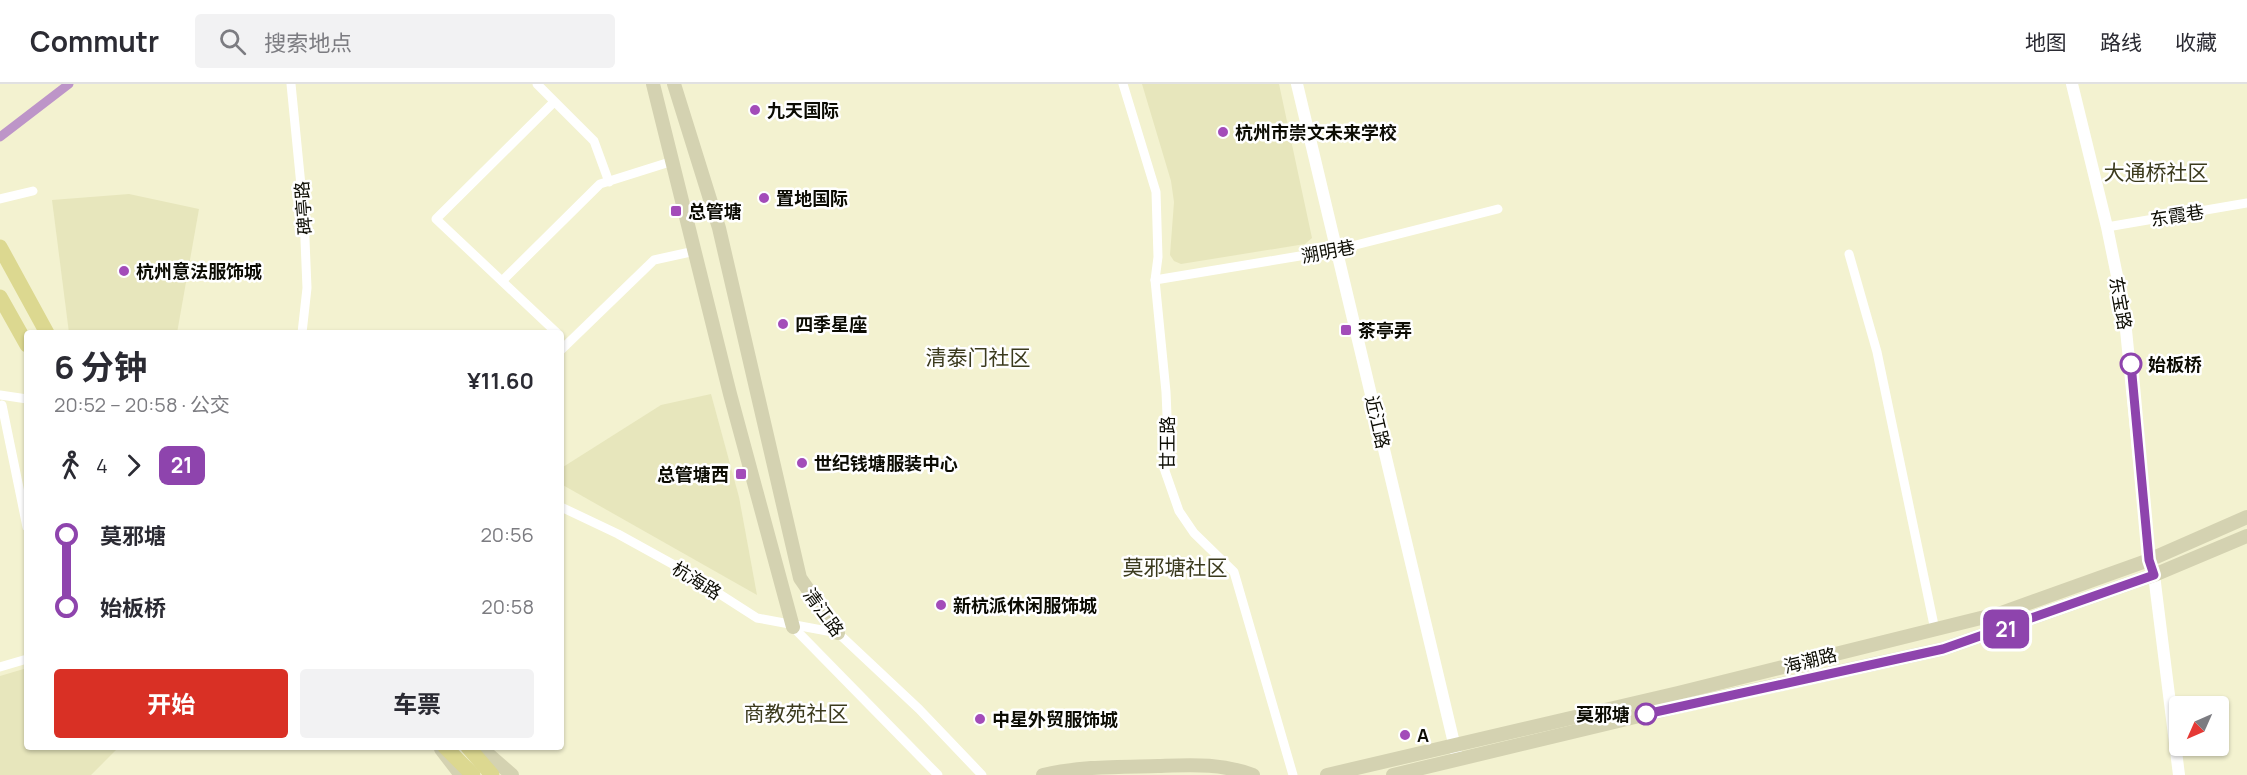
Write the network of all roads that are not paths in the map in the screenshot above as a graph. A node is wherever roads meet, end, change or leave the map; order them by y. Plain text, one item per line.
1 (291, 84) edge
2 (537, 84) edge
3 (653, 84) edge
4 (674, 84) edge
5 (1123, 84) edge
6 (1298, 84) edge
7 (2072, 84) edge
8 (554, 102) junction
9 (673, 161) junction
10 (609, 182) junction
11 (33, 190) dead end
12 (0, 199) edge
13 (2247, 203) edge
14 (1498, 209) dead end
15 (2107, 226) junction
16 (0, 247) edge
17 (1336, 250) junction
18 (695, 251) junction
19 (1849, 254) dead end
20 (1155, 280) junction
21 (502, 281) junction
22 (0, 297) edge
23 (45, 330) edge
24 (302, 330) edge
25 (554, 330) edge
26 (24, 340) edge
27 (564, 342) edge
28 (24, 399) edge
29 (1, 400) edge
30 (564, 508) edge
31 (24, 512) edge
32 (2247, 517) edge
33 (2247, 536) edge
34 (2149, 560) junction
35 (2154, 575) junction
36 (793, 627) junction
37 (1935, 630) junction
38 (838, 633) junction
39 (24, 660) edge
40 (0, 667) edge
41 (1454, 744) junction
42 (442, 750) edge
43 (448, 750) edge
44 (471, 750) edge
45 (483, 750) edge
46 (1458, 760) junction
47 (461, 775) edge
48 (473, 775) edge
49 (492, 775) edge
50 (512, 775) edge
51 (938, 775) edge
52 (982, 775) edge
53 (1043, 775) edge
54 (1253, 775) edge
55 (1293, 775) edge
56 (1327, 775) edge
57 (1393, 775) edge
58 (2179, 775) edge

1 - 24 street, 碑亭路
2 - 8 street
3 - 9 main road, 清江路
4 - 38 main road, 清江路
5 - 20 street, 甘王路
6 - 17 street, 近江路
7 - 15 street, 东宝路
8 - 10 street
8 - 21 street
9 - 10 street
9 - 18 main road, 清江路
10 - 21 street
11 - 12 street
13 - 15 street, 东霞巷
14 - 17 street, 溯明巷
15 - 34 street, 东宝路
16 - 23 main road
17 - 20 street, 溯明巷
17 - 41 street, 近江路
18 - 27 street
18 - 36 main road, 清江路
19 - 37 street
20 - 55 street, 甘王路
21 - 25 street
22 - 26 main road
28 - 29 street
29 - 31 street
30 - 36 street, 杭海路
32 - 34 main road, 海潮路
33 - 35 main road, 海潮路
34 - 35 street, 东宝路
34 - 37 main road, 海潮路
35 - 46 main road, 海潮路
35 - 58 street, 东宝路
36 - 38 street, 杭海路
36 - 51 street, 清江路
37 - 41 main road, 海潮路
38 - 52 street, 清江路
39 - 40 street
41 - 46 street, 近江路
41 - 56 main road, 海潮路
42 - 47 main road
43 - 48 main road
44 - 49 main road
45 - 50 main road
46 - 57 main road, 海潮路
53 - 54 main road

